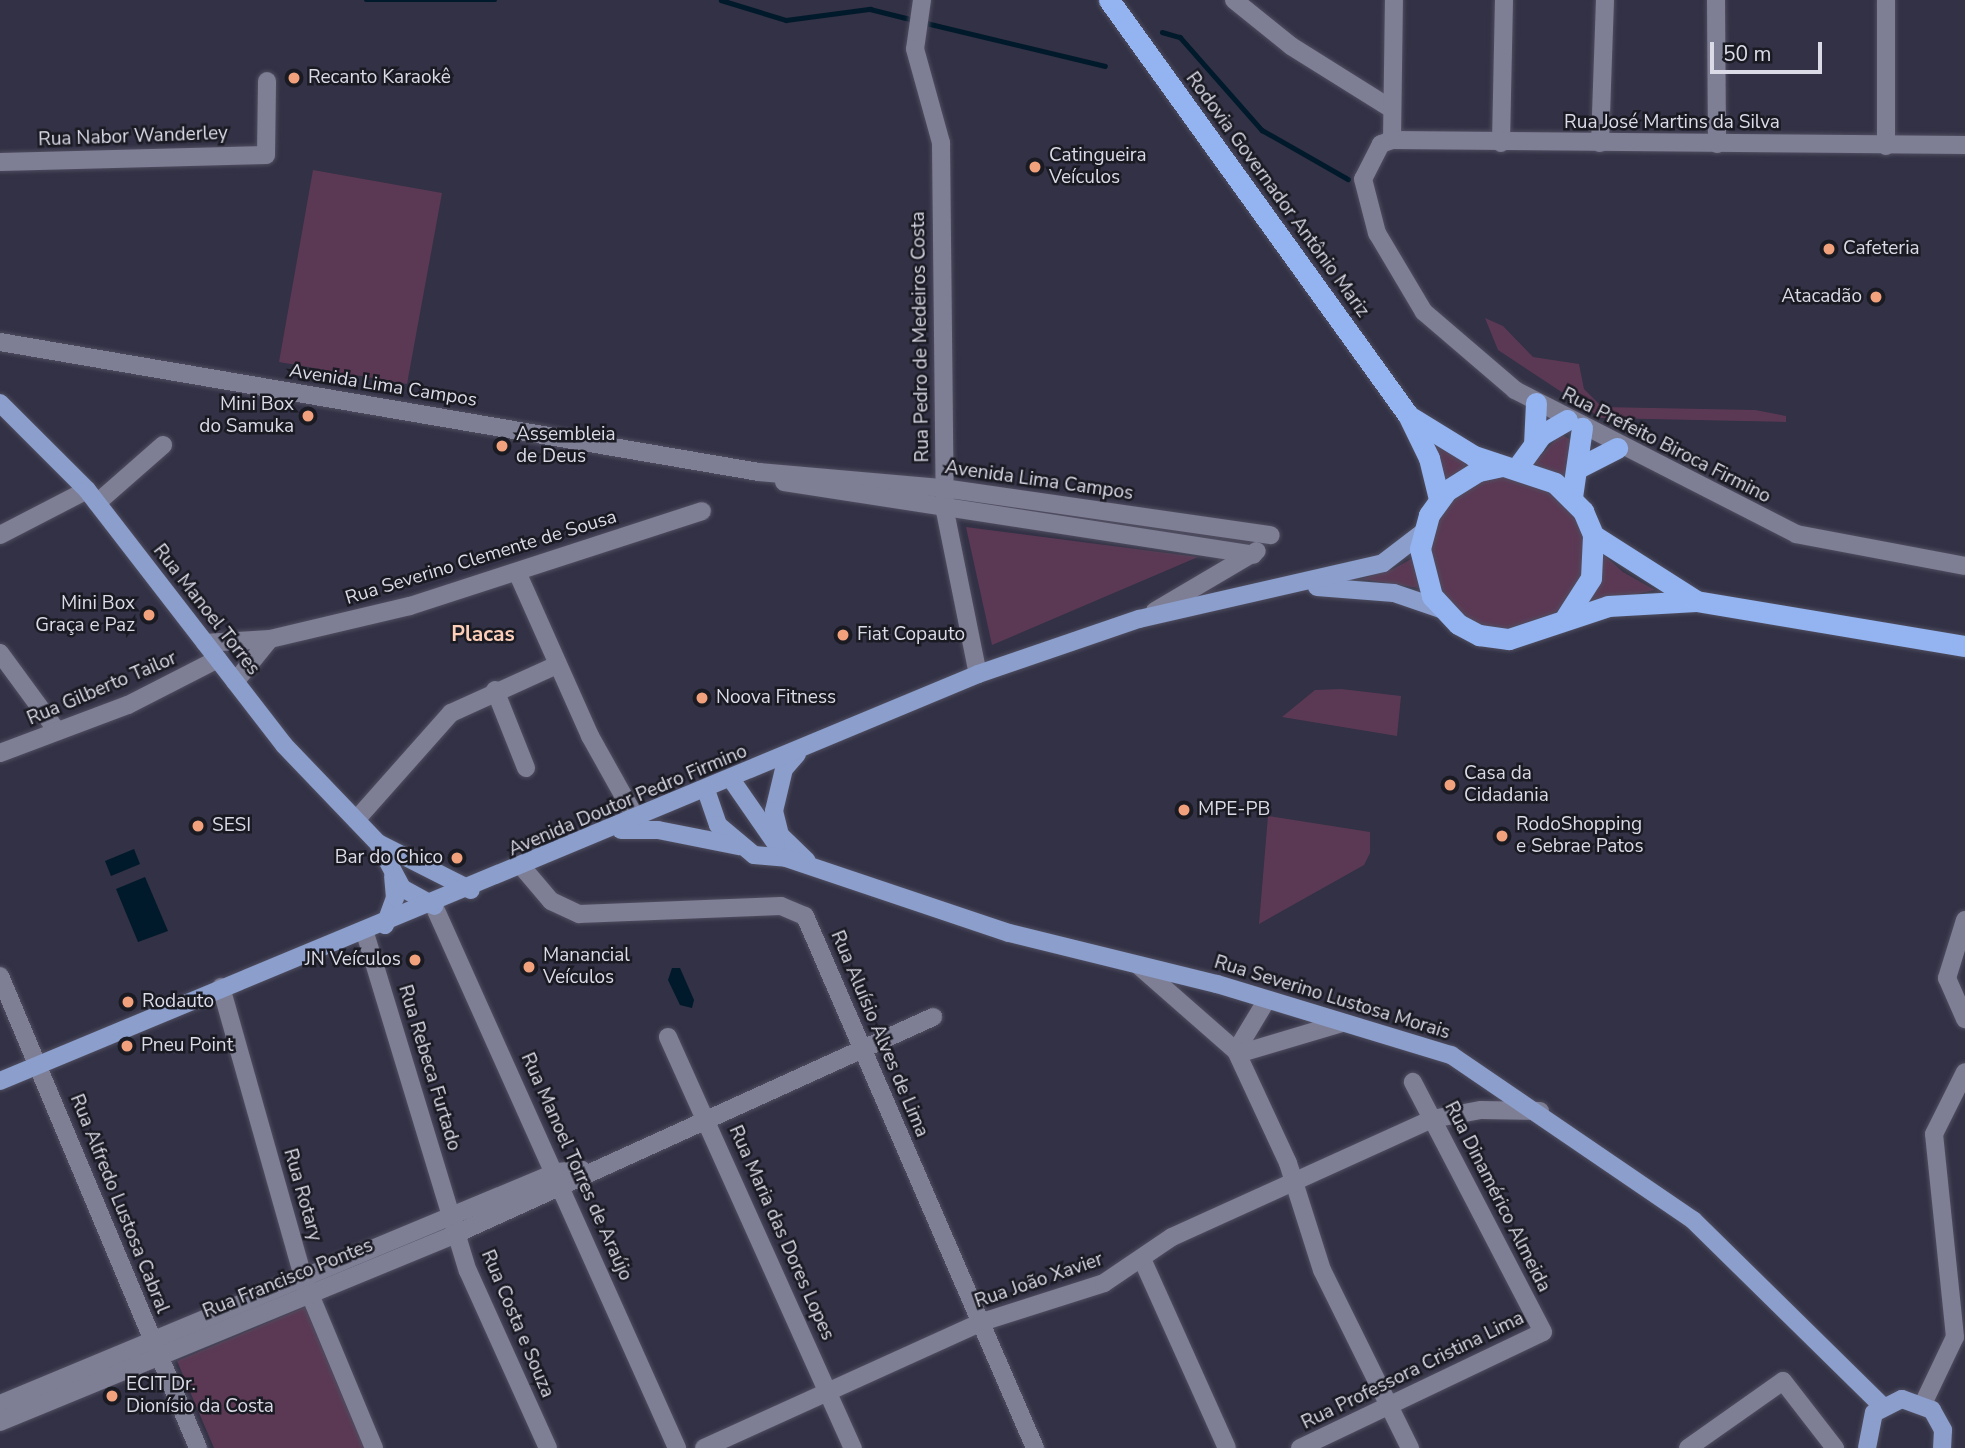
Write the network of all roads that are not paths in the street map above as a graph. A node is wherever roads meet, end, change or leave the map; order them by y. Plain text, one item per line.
1 (1109, 0) edge
2 (1234, 0) edge
3 (1394, 0) edge
4 (1504, 0) edge
5 (1605, 0) edge
6 (1716, 0) edge
7 (1886, 0) edge
8 (919, 12) edge
9 (267, 81) dead end
10 (1392, 109) junction
11 (1386, 142) junction
12 (1501, 142) junction
13 (1600, 143) junction
14 (1717, 144) junction
15 (1965, 145) edge
16 (1886, 146) junction
17 (0, 162) edge
18 (0, 342) edge
19 (0, 403) edge
20 (1536, 403) junction
21 (1408, 415) junction
22 (1574, 424) junction
23 (163, 445) dead end
24 (1534, 446) junction
25 (1617, 448) junction
26 (1510, 467) junction
27 (1578, 468) junction
28 (759, 472) junction
29 (943, 488) junction
30 (92, 496) junction
31 (1572, 497) junction
32 (1008, 498) junction
33 (1439, 499) junction
34 (945, 511) junction
35 (702, 512) dead end
36 (1111, 513) junction
37 (1005, 519) junction
38 (1422, 533) junction
39 (1108, 534) junction
40 (0, 535) edge
41 (1593, 535) junction
42 (1253, 555) junction
43 (1965, 566) edge
44 (517, 572) junction
45 (1282, 587) junction
46 (1696, 601) junction
47 (1441, 609) junction
48 (1566, 617) junction
49 (1139, 619) junction
50 (270, 639) junction
51 (205, 643) junction
52 (1965, 646) edge
53 (0, 653) edge
54 (218, 659) junction
55 (557, 664) junction
56 (978, 674) junction
57 (235, 682) junction
58 (495, 690) junction
59 (57, 731) junction
60 (801, 750) junction
61 (0, 753) edge
62 (526, 768) dead end
63 (731, 779) junction
64 (706, 790) junction
65 (356, 820) junction
66 (637, 820) junction
67 (611, 830) junction
68 (378, 844) junction
69 (739, 846) junction
70 (786, 858) junction
71 (523, 868) junction
72 (816, 868) junction
73 (428, 873) junction
74 (393, 876) junction
75 (471, 890) junction
76 (434, 906) junction
77 (1965, 920) edge
78 (385, 925) junction
79 (365, 933) junction
80 (1139, 966) junction
81 (0, 976) edge
82 (221, 987) junction
83 (1266, 1001) junction
84 (933, 1017) dead end
85 (1965, 1018) edge
86 (1342, 1023) junction
87 (668, 1037) dead end
88 (864, 1048) junction
89 (1237, 1053) junction
90 (40, 1065) junction
91 (1965, 1072) edge
92 (0, 1082) edge
93 (1413, 1082) dead end
94 (1542, 1111) junction
95 (706, 1119) junction
96 (1432, 1119) junction
97 (560, 1179) junction
98 (1294, 1183) junction
99 (454, 1215) junction
100 (458, 1233) junction
101 (1142, 1259) junction
102 (307, 1286) junction
103 (982, 1322) junction
104 (1543, 1332) joint
105 (155, 1348) junction
106 (829, 1390) junction
107 (0, 1404) edge
108 (1923, 1404) junction
109 (1390, 1406) junction
110 (1882, 1406) junction
111 (0, 1422) edge
112 (198, 1448) edge
113 (374, 1448) edge
114 (548, 1448) edge
115 (677, 1448) edge
116 (704, 1448) edge
117 (853, 1448) edge
118 (1035, 1448) edge
119 (1227, 1448) edge
120 (1300, 1448) edge
121 (1410, 1448) edge
122 (1688, 1448) edge
123 (1835, 1448) edge
124 (1867, 1448) edge
125 (1942, 1448) edge

1 - 21 highway, Rodovia Governador Antônio Mariz
2 - 10 street
3 - 10 street
4 - 12 street
5 - 13 street
6 - 14 street
7 - 16 street
8 - 29 street, Rua Pedro de Medeiros Costa
9 - 17 street, Rua Nabor Wanderley
10 - 11 street
11 - 12 street, Rua José Martins da Silva
11 - 20 street, Rua Prefeito Biroca Firmino
12 - 13 street, Rua José Martins da Silva
13 - 14 street, Rua José Martins da Silva
14 - 16 street, Rua José Martins da Silva
15 - 16 street, Rua José Martins da Silva
18 - 28 street, Avenida Lima Campos
19 - 30 main road, Rua Manoel Torres
20 - 22 street, Rua Prefeito Biroca Firmino
20 - 24 highway
21 - 26 highway, Rodovia Governador Antônio Mariz
21 - 33 highway, Rodovia Governador Antônio Mariz
22 - 24 highway
22 - 25 street, Rua Prefeito Biroca Firmino
22 - 27 highway
23 - 30 street
24 - 26 highway
25 - 27 highway
25 - 43 street, Rua Prefeito Biroca Firmino
26 - 31 highway, Rodovia Governador Antônio Mariz
26 - 33 highway
27 - 31 highway
28 - 29 street, Avenida Lima Campos
28 - 34 street, Avenida Lima Campos
29 - 32 street, Avenida Lima Campos
29 - 34 street, Rua Pedro de Medeiros Costa
30 - 40 street
30 - 51 main road, Rua Manoel Torres
31 - 41 highway
32 - 36 street, Avenida Lima Campos
32 - 37 street
33 - 38 highway
34 - 37 street, Avenida Lima Campos
34 - 56 street, Rua Pedro de Medeiros Costa
35 - 44 street, Rua Severino Clemente de Sousa
36 - 39 street
36 - 42 street, Avenida Lima Campos
37 - 39 street, Avenida Lima Campos
38 - 45 main road, Avenida Doutor Pedro Firmino
38 - 47 highway
39 - 42 street, Avenida Lima Campos
41 - 46 highway
41 - 48 highway
42 - 49 street
44 - 50 street, Rua Severino Clemente de Sousa
44 - 55 street
45 - 47 main road, Avenida Doutor Pedro Firmino
45 - 49 main road, Avenida Doutor Pedro Firmino
46 - 48 highway
46 - 52 highway
47 - 48 highway
49 - 56 main road, Avenida Doutor Pedro Firmino
50 - 51 street, Rua Severino Clemente de Sousa
50 - 57 street
51 - 54 main road, Rua Manoel Torres
53 - 59 street
54 - 57 main road, Rua Manoel Torres
54 - 59 street, Rua Gilberto Tailor
55 - 58 street
55 - 66 street
56 - 60 main road, Avenida Doutor Pedro Firmino
57 - 65 main road, Rua Manoel Torres
58 - 62 street
58 - 65 street
59 - 61 street, Rua Gilberto Tailor
60 - 63 main road, Avenida Doutor Pedro Firmino
60 - 72 main road
63 - 64 main road, Avenida Doutor Pedro Firmino
63 - 70 main road
64 - 66 main road, Avenida Doutor Pedro Firmino
64 - 69 main road
65 - 68 main road, Rua Manoel Torres
66 - 67 main road, Avenida Doutor Pedro Firmino
67 - 69 main road, Rua Severino Lustosa Morais
67 - 71 main road, Avenida Doutor Pedro Firmino
68 - 73 main road, Rua Manoel Torres
68 - 74 main road, Rua Manoel Torres
69 - 70 main road, Rua Severino Lustosa Morais
70 - 72 main road, Rua Severino Lustosa Morais
71 - 75 main road, Avenida Doutor Pedro Firmino
71 - 88 street, Rua Aluísio Alves de Lima
72 - 80 main road, Rua Severino Lustosa Morais
73 - 75 main road, Rua Manoel Torres
73 - 76 main road
74 - 76 main road, Rua Manoel Torres
74 - 78 main road
75 - 76 main road, Avenida Doutor Pedro Firmino
76 - 78 main road, Avenida Doutor Pedro Firmino
76 - 97 street, Rua Manoel Torres de Araújo
77 - 85 street
78 - 79 main road, Avenida Doutor Pedro Firmino
79 - 82 main road, Avenida Doutor Pedro Firmino
79 - 99 street, Rua Rebeca Furtado
80 - 83 main road, Rua Severino Lustosa Morais
80 - 89 street
81 - 90 street, Rua Alfredo Lustosa Cabral
82 - 90 main road, Avenida Doutor Pedro Firmino
82 - 102 street, Rua Rotary
83 - 86 main road, Rua Severino Lustosa Morais
83 - 89 street
84 - 88 street, Rua Francisco Pontes
86 - 89 street
86 - 94 main road, Rua Severino Lustosa Morais
87 - 95 street, Rua Maria das Dores Lopes
88 - 95 street, Rua Francisco Pontes
88 - 103 street, Rua Aluísio Alves de Lima
89 - 98 street
90 - 92 main road, Avenida Doutor Pedro Firmino
90 - 105 street, Rua Alfredo Lustosa Cabral
91 - 108 street
93 - 96 street, Rua Dinamérico Almeida
94 - 96 street, Rua João Xavier
94 - 110 main road, Rua Severino Lustosa Morais
95 - 97 street, Rua Francisco Pontes
95 - 106 street, Rua Maria das Dores Lopes
96 - 98 street, Rua João Xavier
96 - 104 street, Rua Dinamérico Almeida
97 - 99 street, Rua Francisco Pontes
97 - 100 street, Rua Francisco Pontes
97 - 115 street, Rua Manoel Torres de Araújo
98 - 101 street, Rua João Xavier
98 - 109 street
99 - 100 street, Rua Costa e Souza
99 - 102 street, Rua Francisco Pontes
100 - 102 street, Rua Francisco Pontes
100 - 114 street, Rua Costa e Souza
101 - 103 street, Rua João Xavier
101 - 119 street
102 - 105 street, Rua Francisco Pontes
102 - 113 street, Rua Rotary
103 - 106 street, Rua João Xavier
103 - 118 street, Rua Aluísio Alves de Lima
104 - 109 street, Rua Professora Cristina Lima
105 - 107 street, Rua Francisco Pontes
105 - 111 street, Rua Francisco Pontes
105 - 112 street, Rua Alfredo Lustosa Cabral
106 - 116 street, Rua João Xavier
106 - 117 street, Rua Maria das Dores Lopes
108 - 110 main road
108 - 125 main road
109 - 120 street, Rua Professora Cristina Lima
109 - 121 street
110 - 124 main road
122 - 123 street

